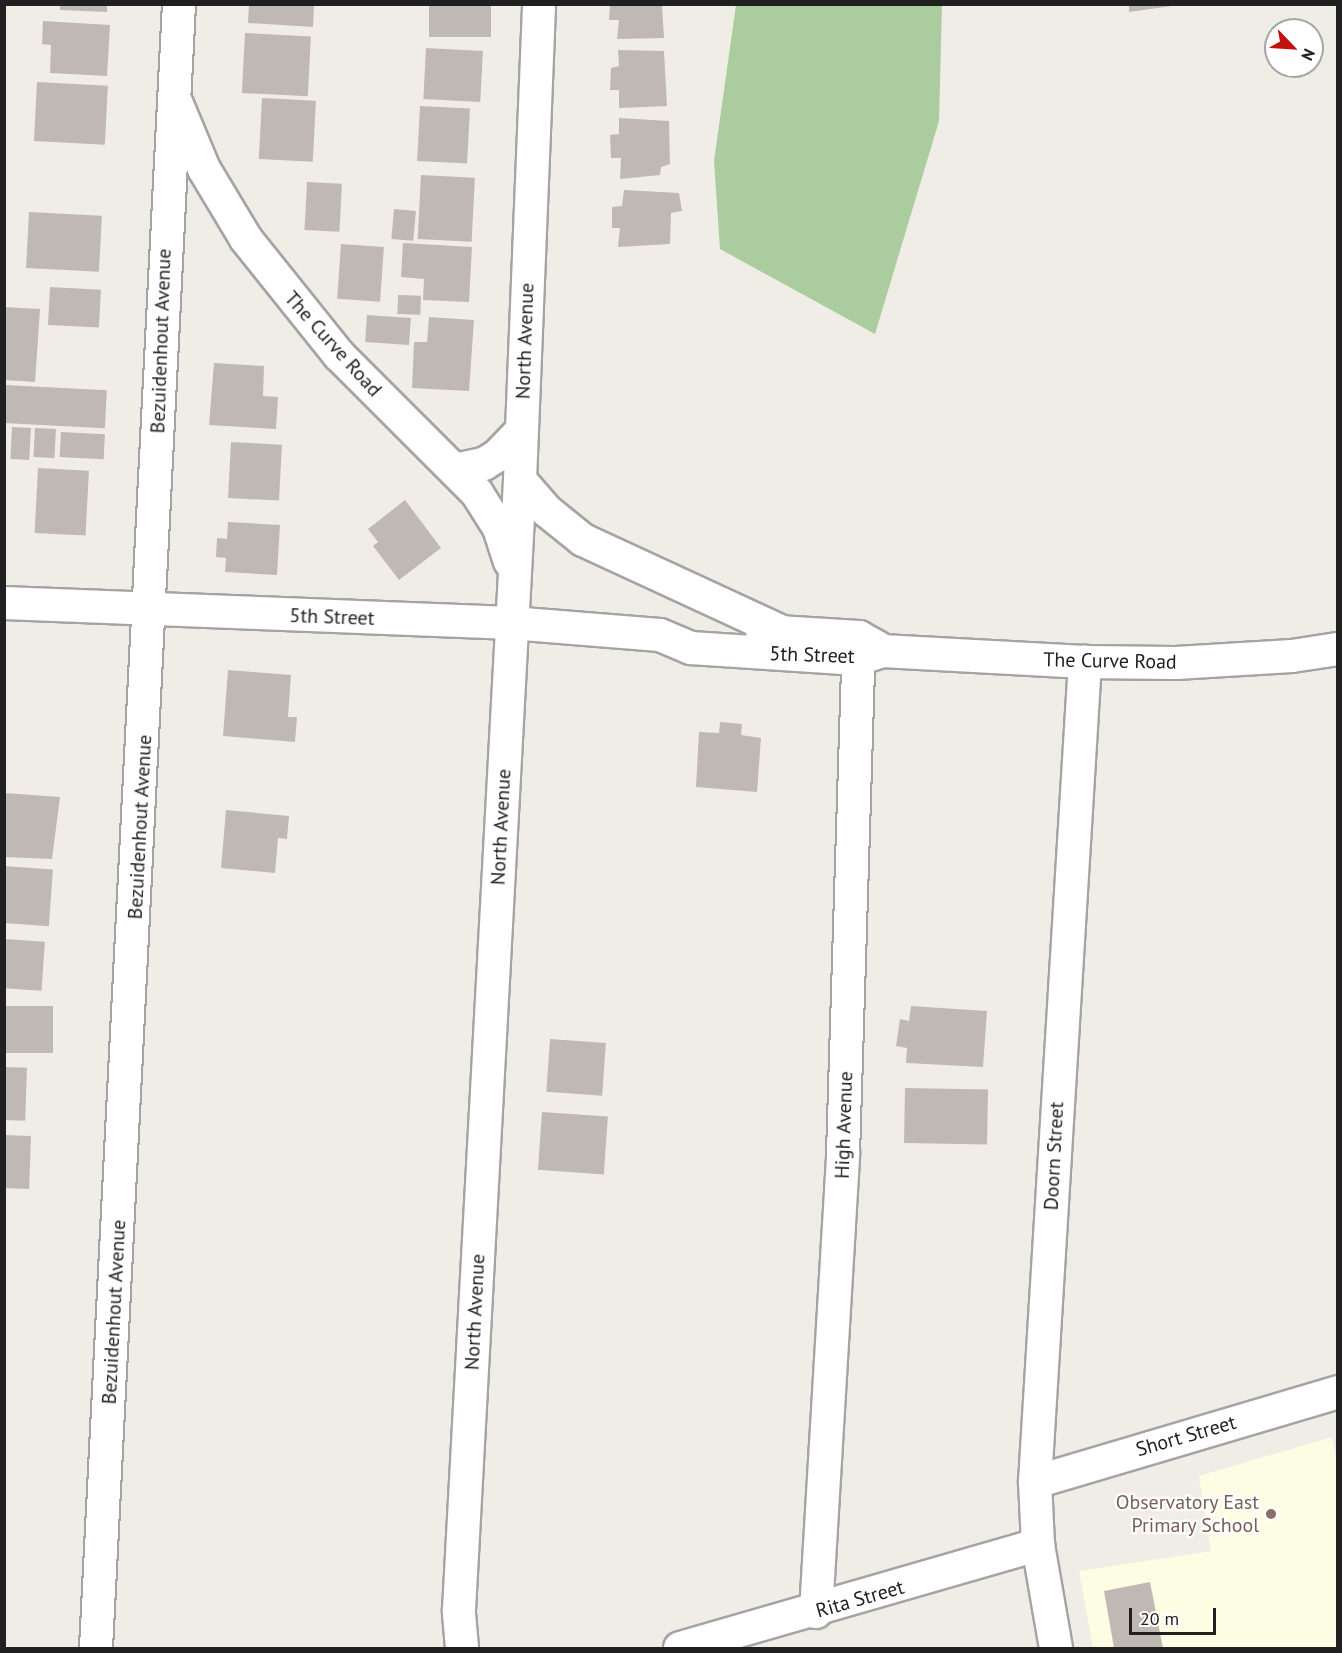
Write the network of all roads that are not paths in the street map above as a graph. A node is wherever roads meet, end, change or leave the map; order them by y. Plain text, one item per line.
1 (179, 4) edge
2 (539, 4) edge
3 (174, 96) junction
4 (522, 430) junction
5 (455, 470) junction
6 (520, 480) junction
7 (514, 573) junction
8 (4, 603) edge
9 (152, 611) junction
10 (511, 623) junction
11 (782, 632) junction
12 (660, 635) junction
13 (867, 649) junction
14 (1338, 649) edge
15 (1085, 662) junction
16 (1338, 1392) edge
17 (1035, 1482) junction
18 (1038, 1545) junction
19 (816, 1612) junction
20 (96, 1648) edge
21 (462, 1648) edge
22 (680, 1648) edge
23 (1056, 1648) edge

1 - 3 street, Bezuidenhout Avenue
2 - 4 street, North Avenue
3 - 5 street, The Curve Road
3 - 9 street, Bezuidenhout Avenue
4 - 5 street
4 - 6 street, North Avenue
5 - 7 street, The Curve Road
6 - 7 street, North Avenue
6 - 11 street
7 - 10 street, North Avenue
8 - 9 street, 5th Street
9 - 10 street, 5th Street
9 - 20 street, Bezuidenhout Avenue
10 - 12 street, 5th Street
10 - 21 street, North Avenue
11 - 12 street, 5th Street
11 - 13 street, 5th Street
12 - 13 street, 5th Street
13 - 15 street, The Curve Road
13 - 19 street, High Avenue
14 - 15 street, The Curve Road
15 - 17 street, Doorn Street
16 - 17 street, Short Street
17 - 18 street, Doorn Street
18 - 19 street, Rita Street
18 - 23 street, Doorn Street
19 - 22 street, Rita Street

